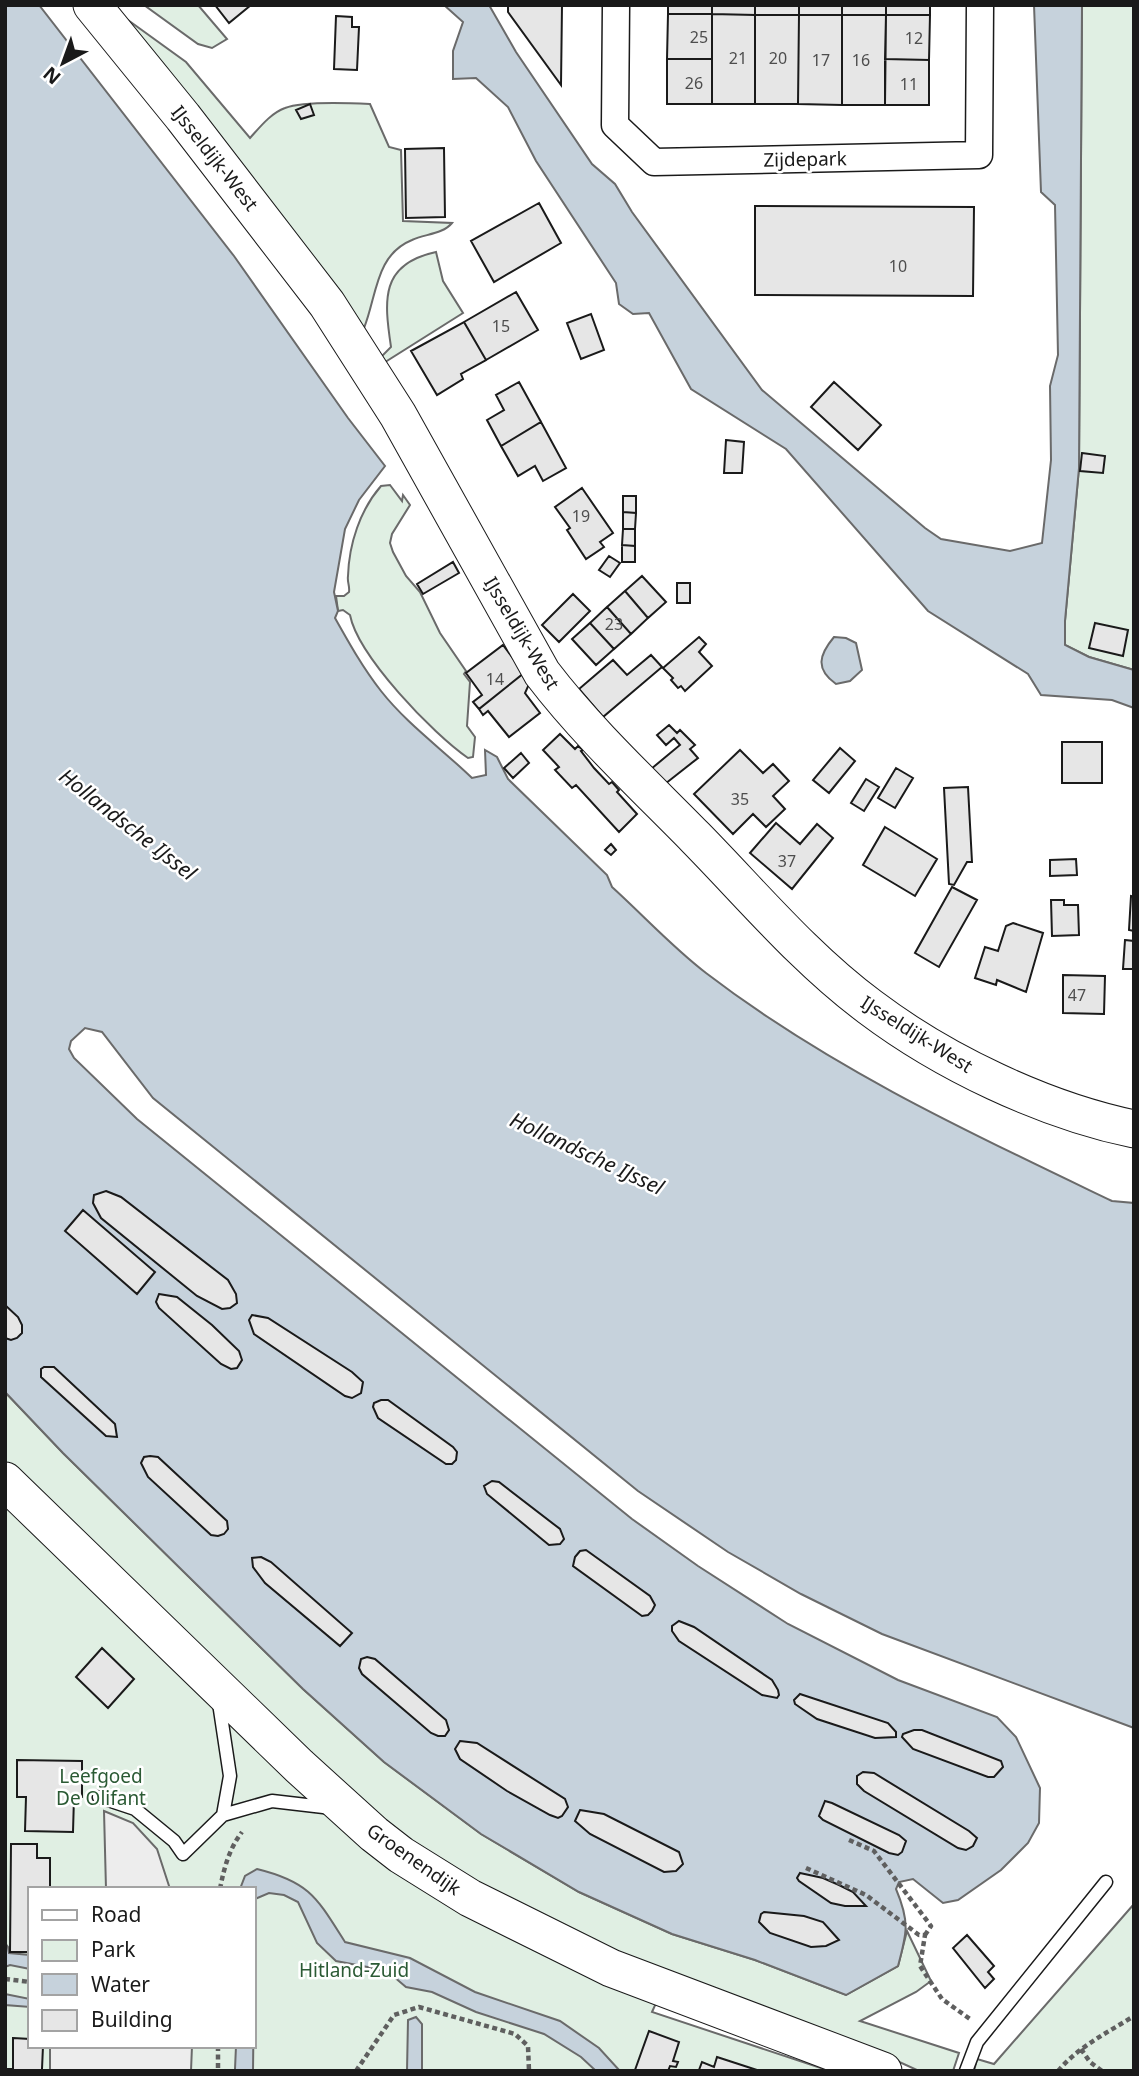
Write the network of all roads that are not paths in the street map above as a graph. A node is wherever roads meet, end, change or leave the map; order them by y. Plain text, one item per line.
1 (92, 5) edge
2 (616, 5) edge
3 (979, 5) edge
4 (1134, 1129) edge
5 (5, 1481) edge
6 (214, 1683) junction
7 (99, 1797) dead end
8 (347, 1810) junction
9 (223, 1815) junction
10 (1106, 1882) dead end
11 (883, 2071) edge
12 (966, 2071) edge

1 - 4 street, IJsseldijk-West
2 - 3 street, Zijdepark
5 - 6 street, Groenendijk
6 - 8 street, Groenendijk
6 - 9 lane
7 - 9 lane
8 - 9 lane
8 - 11 street, Groenendijk
10 - 12 lane

